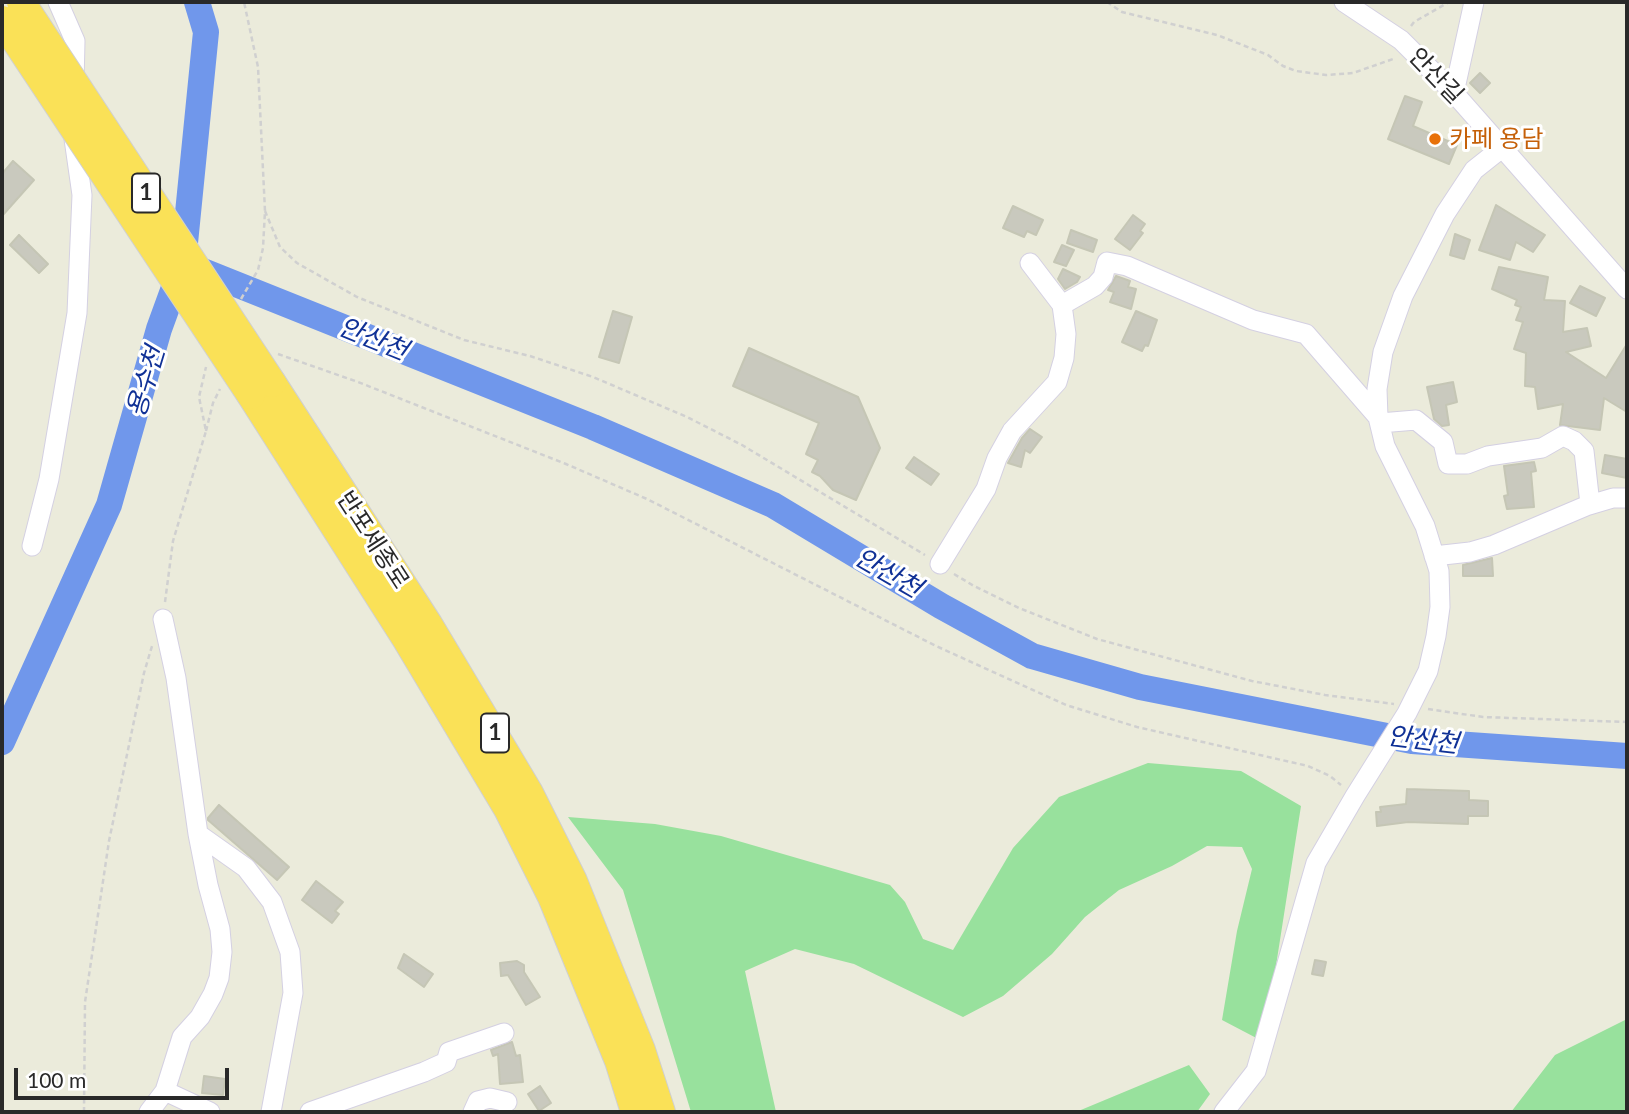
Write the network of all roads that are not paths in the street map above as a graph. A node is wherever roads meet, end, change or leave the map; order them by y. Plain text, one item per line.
1 (20, 2) edge
2 (58, 2) edge
3 (1344, 2) edge
4 (1474, 2) edge
5 (2, 20) edge
6 (1454, 93) junction
7 (1503, 146) junction
8 (1030, 263) dead end
9 (1627, 289) edge
10 (1062, 305) junction
11 (261, 389) junction
12 (1379, 420) junction
13 (1627, 498) edge
14 (1590, 505) junction
15 (32, 546) dead end
16 (1434, 556) junction
17 (940, 565) road end
18 (163, 619) road end
19 (198, 834) junction
20 (504, 1032) dead end
21 (165, 1091) junction
22 (507, 1102) dead end
23 (149, 1112) edge
24 (209, 1112) edge
25 (271, 1112) edge
26 (310, 1112) edge
27 (473, 1112) edge
28 (635, 1112) edge
29 (661, 1112) edge
30 (1224, 1112) edge

1 - 11 highway, 반포세종로 / 1, bridge
2 - 15 street
3 - 6 street, 안산길
4 - 6 street
5 - 11 highway, 반포세종로 / 1, bridge
6 - 7 street, 안산길
7 - 9 street, 안산길
7 - 12 street
8 - 10 street
10 - 12 street
10 - 17 street
11 - 28 highway, 반포세종로 / 1
11 - 29 highway, 반포세종로 / 1
12 - 14 street
12 - 16 street
13 - 14 street
14 - 16 street
16 - 30 street
18 - 19 street
19 - 21 street
19 - 25 street
20 - 26 street
21 - 23 street
21 - 24 street
22 - 27 street

